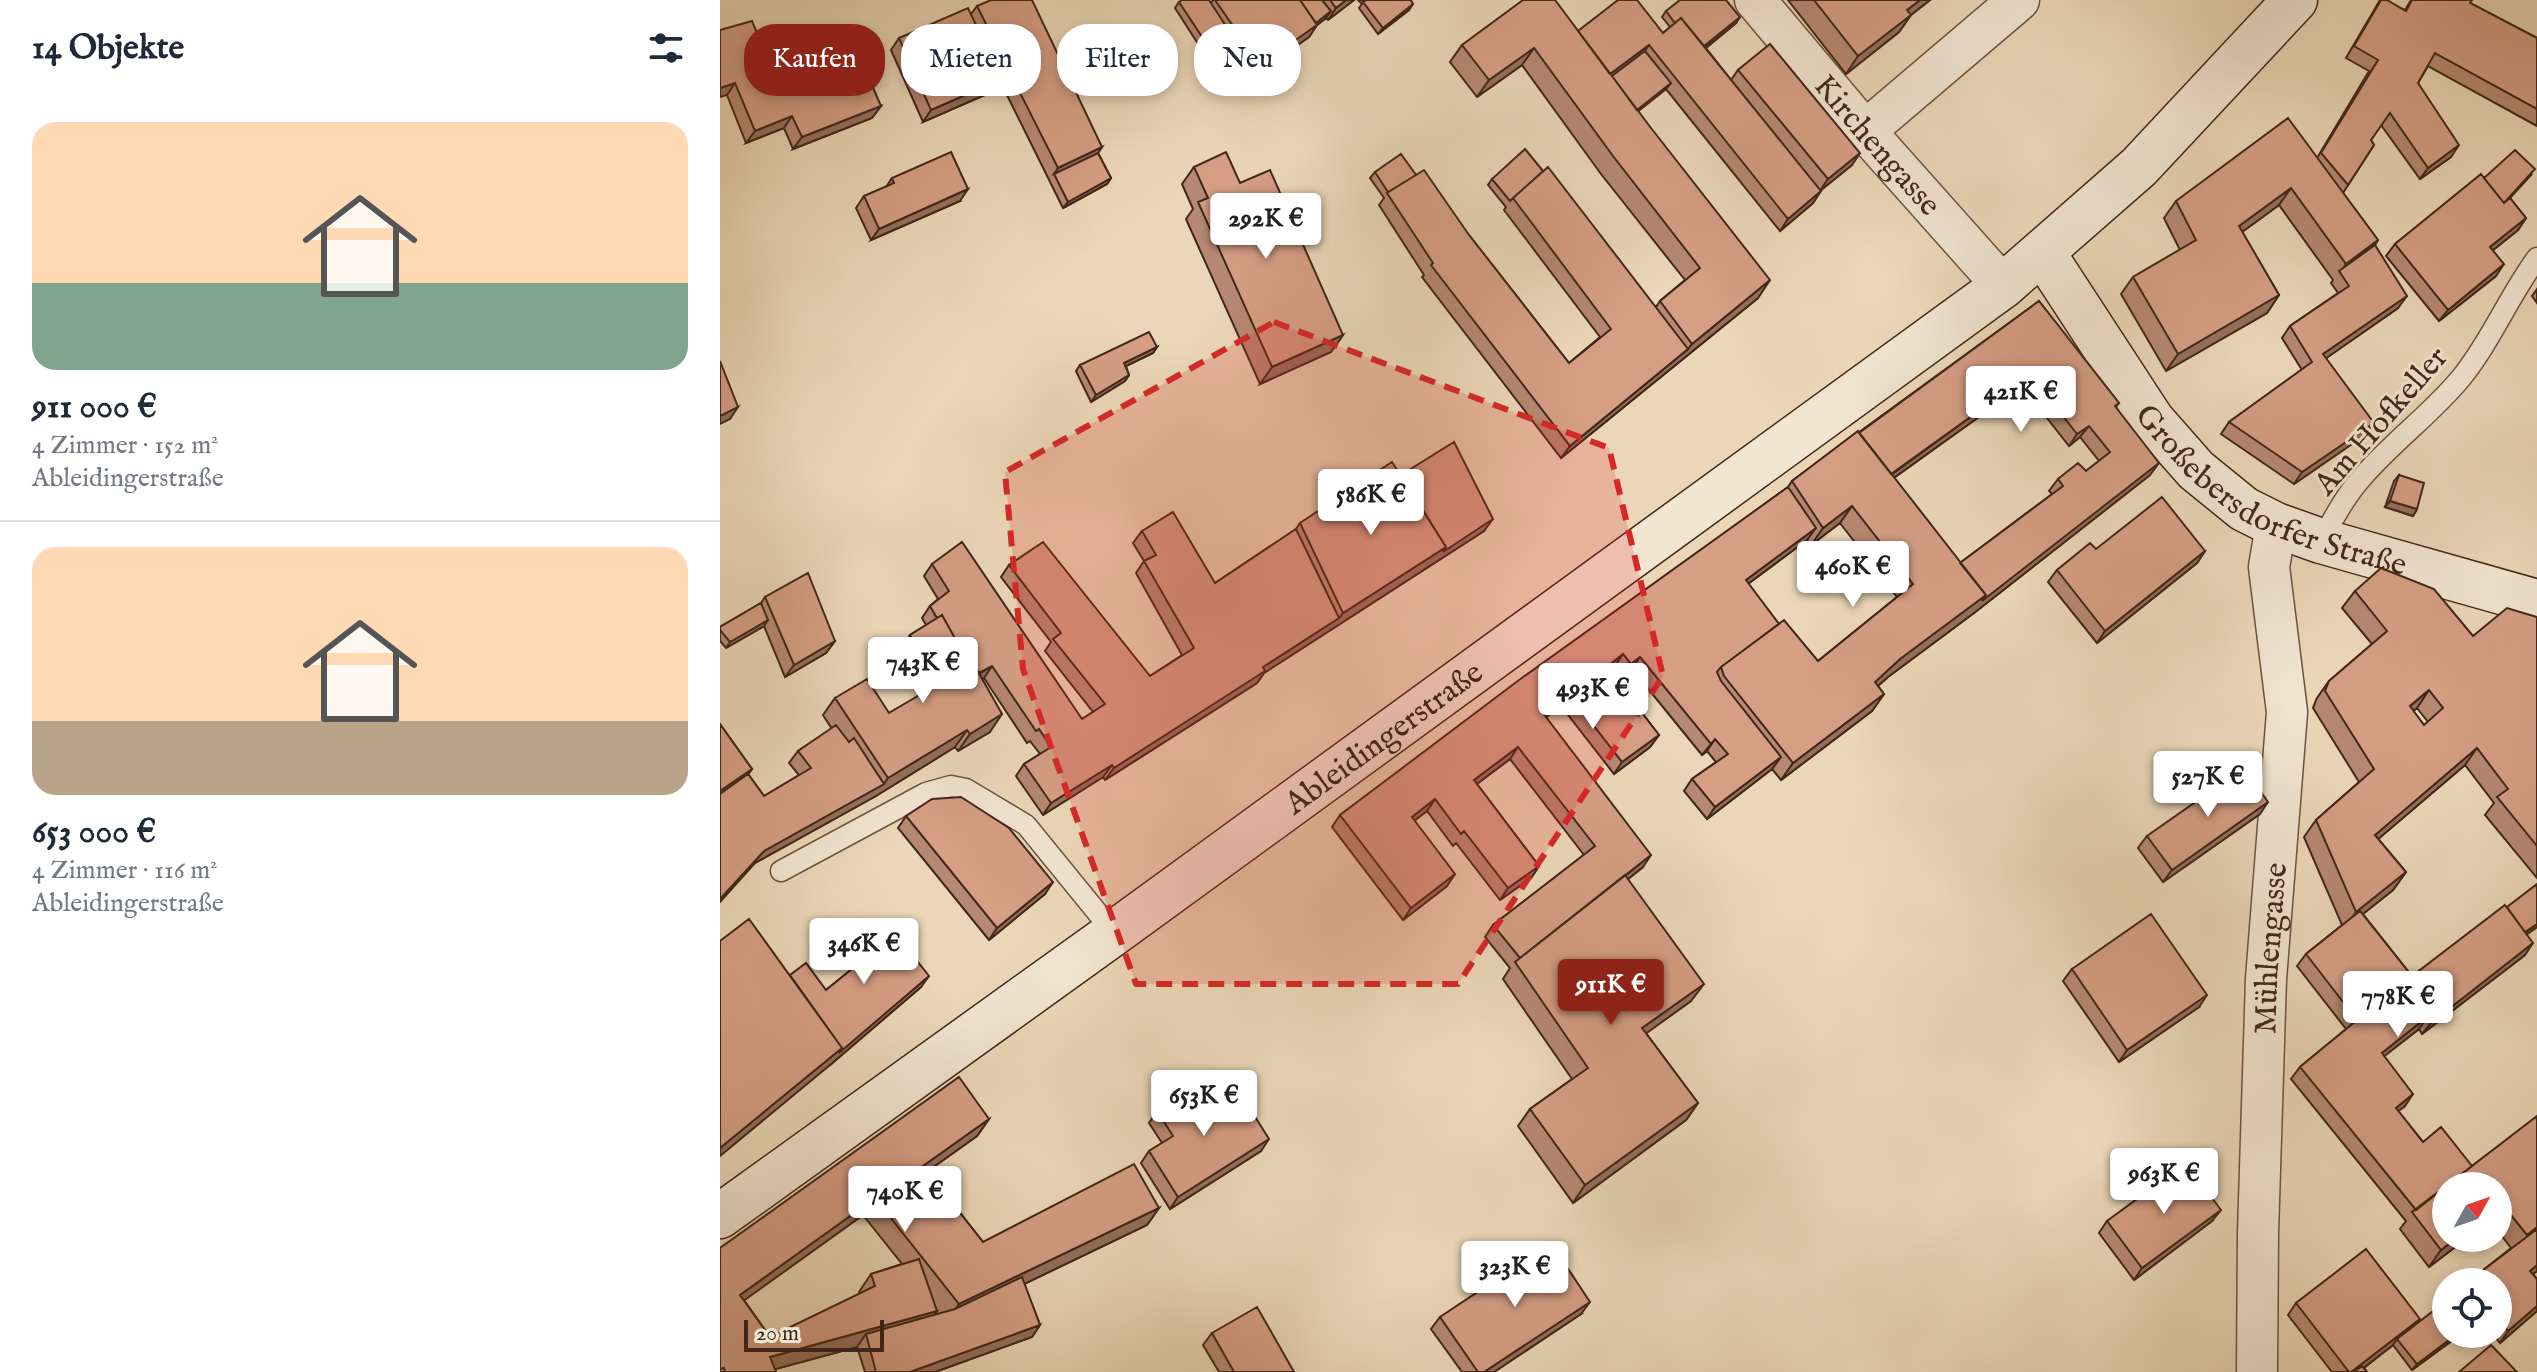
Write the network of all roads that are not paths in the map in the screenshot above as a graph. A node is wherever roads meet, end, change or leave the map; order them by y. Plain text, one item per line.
1 (1755, 0) edge
2 (2019, 0) edge
3 (2295, 0) edge
4 (1865, 131) junction
5 (2043, 253) junction
6 (2537, 258) edge
7 (2003, 286) junction
8 (2276, 525) junction
9 (2321, 541) junction
10 (2537, 602) edge
11 (781, 871) dead end
12 (1114, 933) junction
13 (720, 1216) edge
14 (2257, 1372) edge

1 - 4 street, Kirchengasse
2 - 4 street
3 - 5 street, Ableidingerstraße
4 - 7 street, Kirchengasse
5 - 7 street, Ableidingerstraße
5 - 8 street, Großebersdorfer Straße
6 - 9 lane, Am Hofkeller
7 - 12 street, Ableidingerstraße
8 - 9 street, Großebersdorfer Straße
8 - 14 street, Mühlengasse
9 - 10 street, Großebersdorfer Straße
11 - 12 lane
12 - 13 street, Ableidingerstraße

